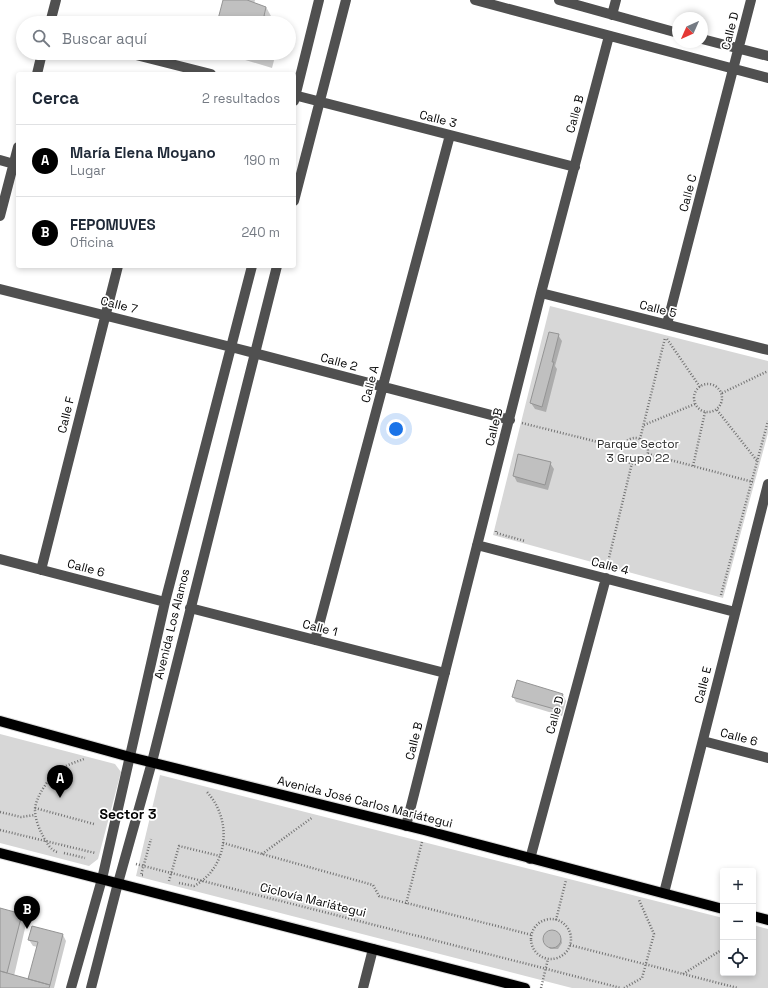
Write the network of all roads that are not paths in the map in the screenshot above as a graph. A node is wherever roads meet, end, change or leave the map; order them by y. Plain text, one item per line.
1 (56, 0) edge
2 (319, 0) edge
3 (346, 0) edge
4 (475, 0) edge
5 (559, 0) edge
6 (616, 0) edge
7 (751, 0) edge
8 (612, 15) junction
9 (52, 16) edge
10 (672, 31) edge
11 (609, 36) junction
12 (708, 41) edge
13 (738, 49) junction
14 (768, 56) edge
15 (40, 60) edge
16 (157, 60) edge
17 (169, 63) junction
18 (734, 68) junction
19 (37, 72) edge
20 (167, 72) edge
21 (203, 72) edge
22 (768, 78) edge
23 (296, 94) edge
24 (296, 98) edge
25 (320, 102) junction
26 (450, 135) junction
27 (16, 156) edge
28 (0, 160) edge
29 (14, 164) junction
30 (575, 167) junction
31 (296, 193) edge
32 (0, 216) edge
33 (117, 268) edge
34 (251, 268) edge
35 (276, 268) edge
36 (0, 289) edge
37 (541, 293) junction
38 (105, 315) junction
39 (668, 325) junction
40 (231, 347) junction
41 (768, 350) edge
42 (255, 353) junction
43 (383, 386) junction
44 (510, 420) junction
45 (768, 485) edge
46 (478, 544) junction
47 (0, 559) edge
48 (40, 570) junction
49 (606, 578) junction
50 (165, 602) junction
51 (190, 608) junction
52 (735, 612) junction
53 (315, 640) junction
54 (445, 673) junction
55 (0, 721) edge
56 (703, 741) junction
57 (130, 757) junction
58 (768, 758) edge
59 (152, 762) junction
60 (406, 826) junction
61 (0, 853) edge
62 (530, 859) junction
63 (102, 879) junction
64 (118, 883) junction
65 (664, 893) junction
66 (720, 908) edge
67 (756, 917) edge
68 (768, 920) edge
69 (373, 949) junction
70 (504, 985) edge
71 (71, 988) edge
72 (91, 988) edge
73 (363, 988) edge
74 (525, 988) edge

1 - 9 street
2 - 23 street
3 - 25 street
4 - 11 street
5 - 8 street
6 - 8 street
7 - 13 street, Calle D
8 - 10 street
11 - 18 street
11 - 30 street, Calle B
12 - 13 street
13 - 14 street
13 - 18 street, Calle D
15 - 19 street
16 - 17 street
17 - 20 street
17 - 21 street
18 - 22 street
18 - 39 street, Calle C
24 - 25 street, Calle 3
25 - 26 street, Calle 3
25 - 31 street
26 - 30 street, Calle 3
26 - 43 street, Calle A
27 - 29 street
28 - 29 street
29 - 32 street
30 - 37 street, Calle B
33 - 38 street, Calle F
34 - 40 street, Avenida Los Alamos
35 - 42 street, Avenida Los Alamos
36 - 38 street, Calle 7
37 - 39 street, Calle 5
37 - 44 street, Calle B
38 - 40 street, Calle 7
38 - 48 street, Calle F
39 - 41 street, Calle 5
40 - 42 street, Calle 2
40 - 50 street, Avenida Los Alamos
42 - 43 street, Calle 2
42 - 51 street, Avenida Los Alamos
43 - 44 street, Calle 2
43 - 53 street, Calle A
44 - 46 street, Calle B
45 - 52 street, Calle E
46 - 49 street, Calle 4
46 - 54 street, Calle B
47 - 48 street, Calle 6
48 - 50 street, Calle 6
49 - 52 street, Calle 4
49 - 62 street, Calle D
50 - 57 street, Avenida Los Alamos
51 - 53 street, Calle 1
51 - 59 street, Avenida Los Alamos
52 - 56 street, Calle E
53 - 54 street, Calle 1
54 - 60 street, Calle B
55 - 57 main road, Avenida José Carlos Mariátegui
56 - 58 street, Calle 6
56 - 65 street, Calle E
57 - 59 main road, Avenida José Carlos Mariátegui
57 - 63 street, Avenida Los Alamos
59 - 60 main road, Avenida José Carlos Mariátegui
59 - 64 street, Avenida Los Alamos
60 - 62 main road, Avenida José Carlos Mariátegui
61 - 63 main road
62 - 65 main road, Avenida José Carlos Mariátegui
63 - 64 main road
63 - 71 street, Avenida Los Alamos
64 - 69 main road
64 - 72 street, Avenida Los Alamos
65 - 66 main road, Avenida José Carlos Mariátegui
67 - 68 main road
69 - 70 main road
69 - 73 street
70 - 74 main road

